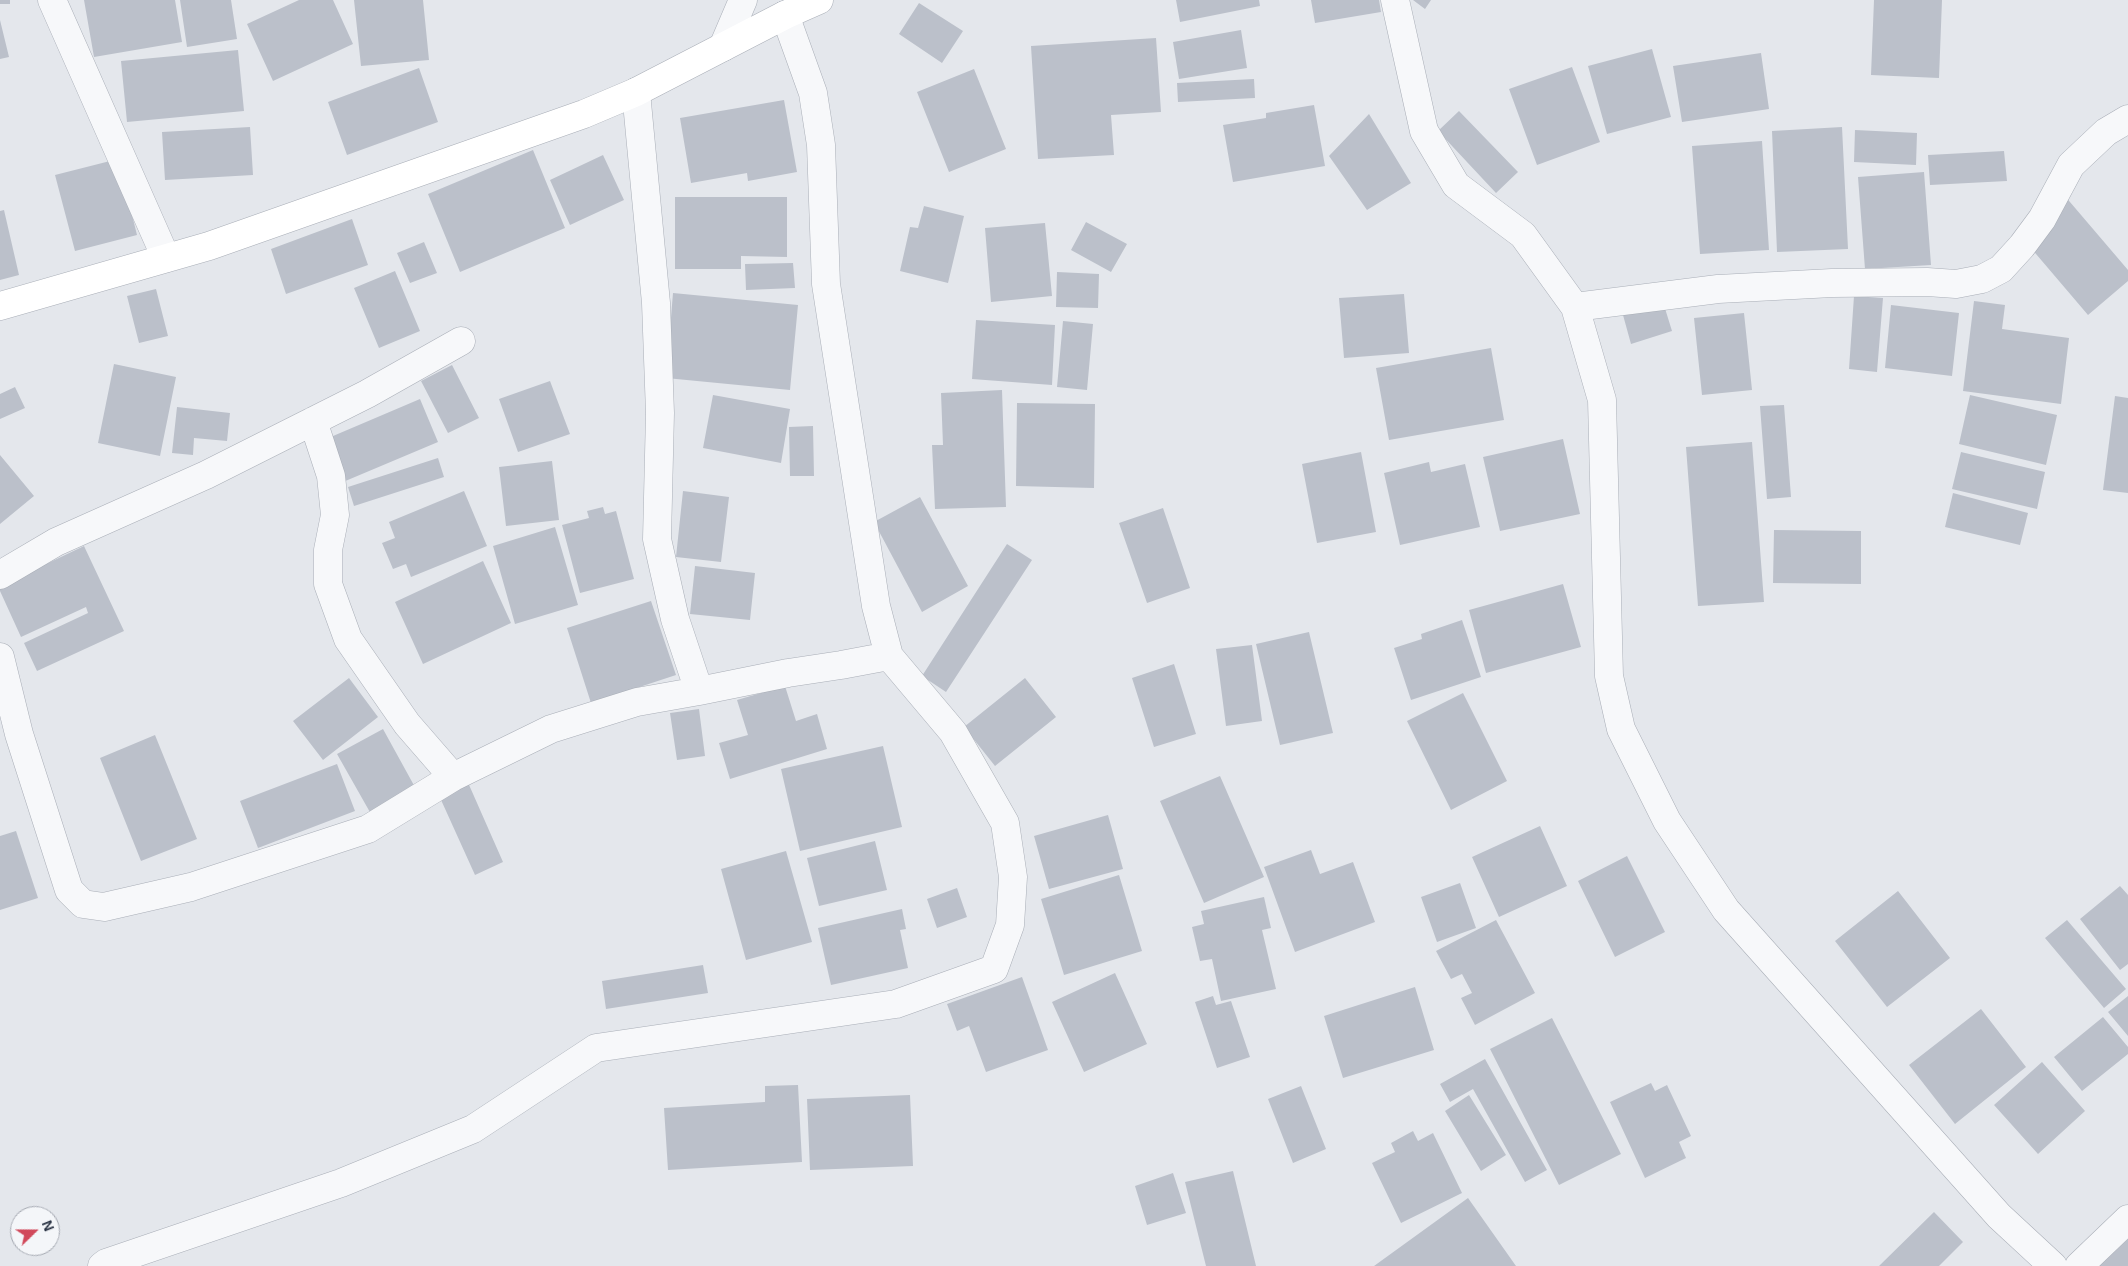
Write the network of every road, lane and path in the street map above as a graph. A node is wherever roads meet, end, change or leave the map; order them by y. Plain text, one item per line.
1 (52, 0) edge
2 (743, 0) edge
3 (819, 0) edge
4 (1395, 0) edge
5 (785, 15) junction
6 (723, 47) junction
7 (636, 92) junction
8 (2128, 119) edge
9 (166, 258) junction
10 (0, 306) edge
11 (1576, 307) junction
12 (461, 341) dead end
13 (312, 421) junction
14 (0, 575) edge
15 (889, 656) junction
16 (0, 657) edge
17 (699, 691) junction
18 (453, 777) junction
19 (2128, 1219) edge
20 (102, 1266) edge
21 (2053, 1266) edge
22 (2079, 1266) edge

1 - 9 street
2 - 6 street
3 - 5 street
4 - 11 street
5 - 6 street
5 - 15 street
6 - 7 street
7 - 9 street
7 - 17 street
8 - 11 street
9 - 10 street
11 - 21 street
12 - 13 street
13 - 14 street
13 - 18 street
15 - 17 street
15 - 20 street
16 - 18 street
17 - 18 street
19 - 22 street

